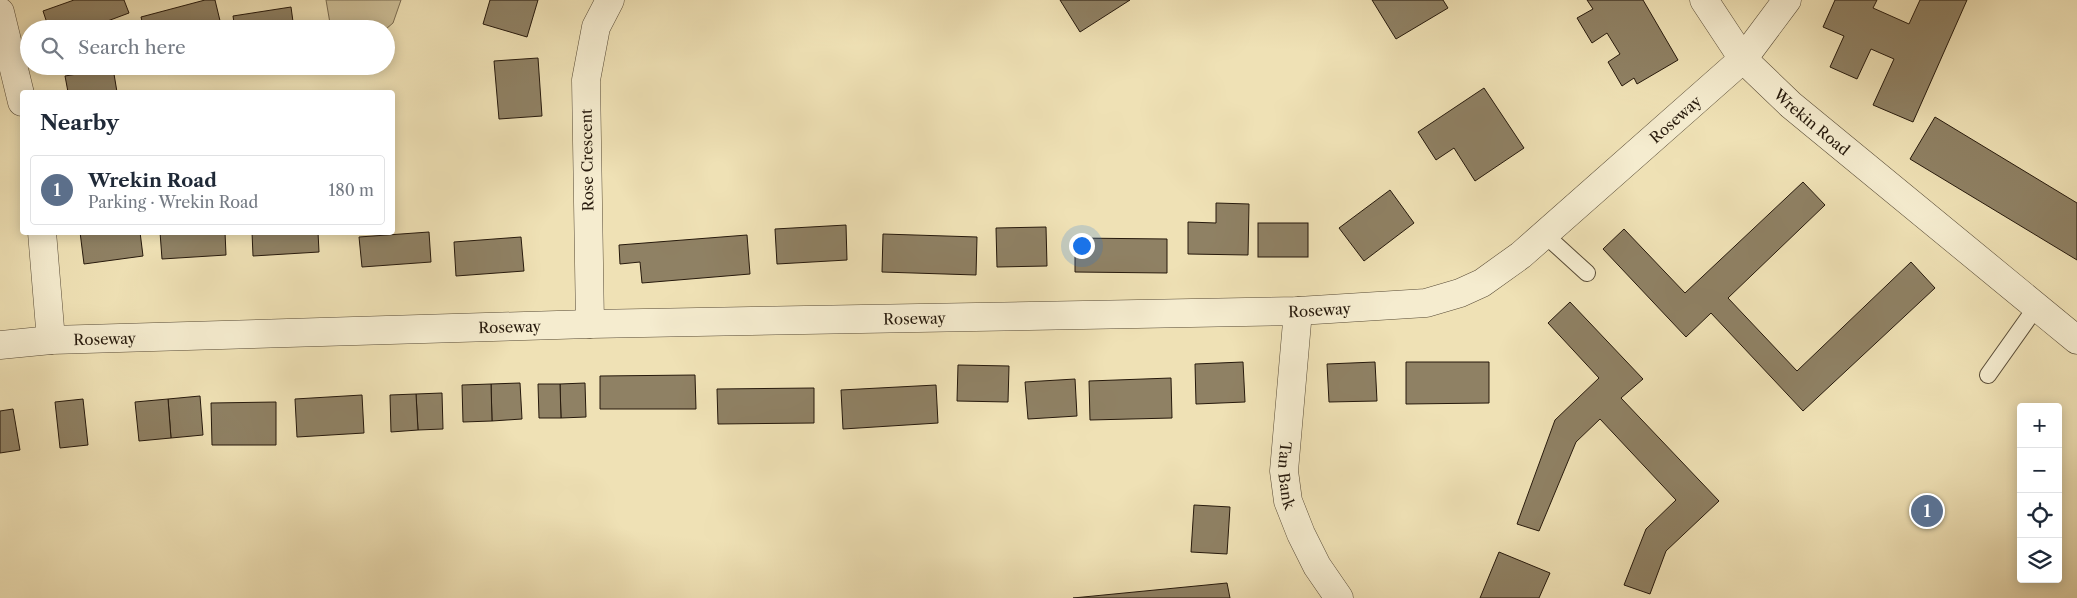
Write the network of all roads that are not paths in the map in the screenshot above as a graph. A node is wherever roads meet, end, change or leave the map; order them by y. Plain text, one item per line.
1 (610, 0) edge
2 (1704, 0) edge
3 (1787, 0) edge
4 (0, 12) edge
5 (1743, 59) junction
6 (20, 94) edge
7 (1544, 233) junction
8 (42, 235) edge
9 (1587, 273) dead end
10 (2037, 306) junction
11 (1298, 311) junction
12 (590, 324) junction
13 (51, 340) junction
14 (2077, 340) edge
15 (0, 345) edge
16 (1988, 375) dead end
17 (1339, 598) edge

1 - 12 street, Rose Crescent
2 - 5 street, Wrekin Road
3 - 5 street, Roseway
4 - 6 street
5 - 7 street, Roseway
5 - 10 street, Wrekin Road
7 - 9 lane
7 - 11 street, Roseway
8 - 13 street
10 - 14 street, Wrekin Road
10 - 16 lane
11 - 12 street, Roseway
11 - 17 street, Tan Bank
12 - 13 street, Roseway
13 - 15 street, Roseway

